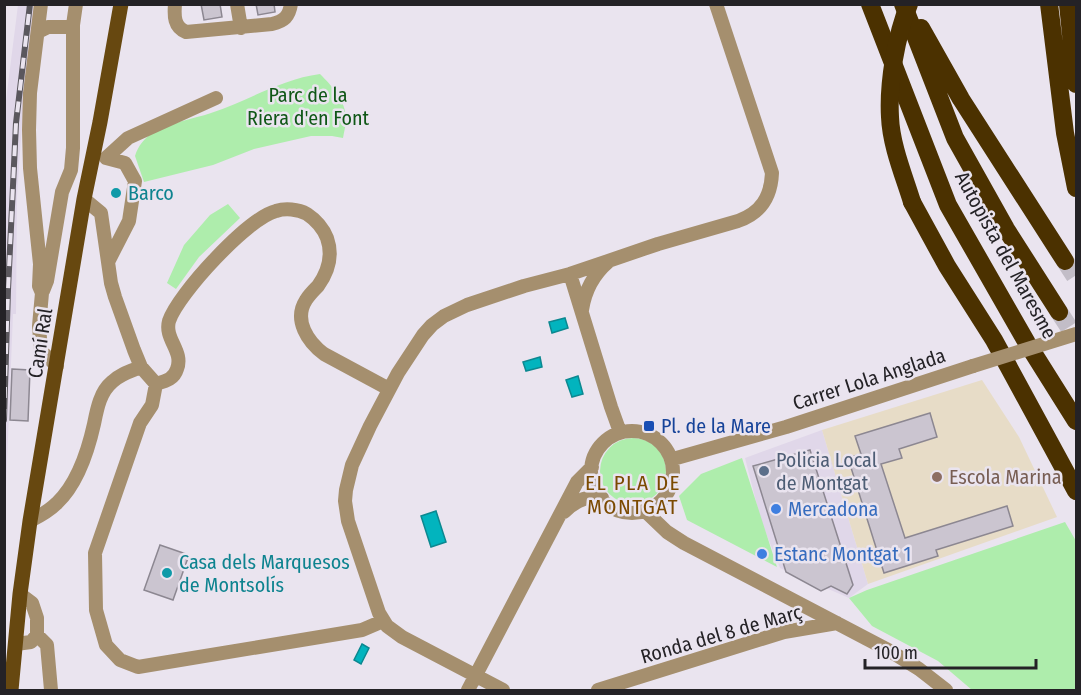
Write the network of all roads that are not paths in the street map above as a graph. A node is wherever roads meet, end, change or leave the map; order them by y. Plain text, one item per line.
1 (41, 4) edge
2 (76, 4) edge
3 (121, 4) edge
4 (175, 4) edge
5 (237, 4) edge
6 (291, 4) edge
7 (716, 4) edge
8 (870, 4) edge
9 (903, 4) edge
10 (908, 4) edge
11 (1049, 4) edge
12 (1068, 4) edge
13 (73, 27) junction
14 (241, 28) junction
15 (38, 32) junction
16 (1077, 84) edge
17 (216, 98) dead end
18 (1077, 188) edge
19 (84, 199) junction
20 (101, 213) junction
21 (129, 221) junction
22 (611, 260) junction
23 (1065, 261) tunnel mouth
24 (108, 262) junction
25 (570, 274) junction
26 (42, 293) junction
27 (582, 312) junction
28 (1059, 312) tunnel mouth
29 (39, 326) junction
30 (63, 333) junction
31 (1077, 334) edge
32 (57, 366) junction
33 (141, 366) junction
34 (156, 384) junction
35 (389, 389) junction
36 (1077, 421) edge
37 (620, 432) junction
38 (673, 459) junction
39 (592, 467) junction
40 (1077, 491) edge
41 (602, 498) junction
42 (645, 511) junction
43 (559, 518) junction
44 (30, 521) junction
45 (21, 594) junction
46 (384, 621) junction
47 (837, 623) junction
48 (37, 635) junction
49 (16, 644) junction
50 (476, 676) junction
51 (11, 690) edge
52 (51, 690) edge
53 (468, 690) edge
54 (503, 690) edge
55 (598, 690) edge
56 (945, 690) edge

1 - 15 street
2 - 13 street
3 - 19 main road, Camí Ral
4 - 14 street
5 - 14 street
6 - 14 street
7 - 22 street
8 - 36 highway, Autopista del Maresme
9 - 28 highway, Autopista del Maresme
10 - 23 highway
10 - 40 highway, bridge
11 - 18 highway
12 - 16 highway
13 - 15 street
13 - 26 street
15 - 26 street
17 - 21 street
19 - 20 street
19 - 30 main road, Camí Ral
20 - 21 street
20 - 24 street
21 - 24 street
22 - 25 street
22 - 27 street
24 - 33 street
25 - 27 street
25 - 35 street
26 - 29 street
27 - 37 street
29 - 30 street
29 - 32 street
30 - 32 main road, Camí Ral
31 - 38 street, Carrer Lola Anglada, bridge
32 - 44 main road, Camí Ral
33 - 34 street
33 - 44 street
34 - 35 street
34 - 46 street
35 - 46 street
37 - 38 street
37 - 39 street
38 - 42 street
39 - 41 street
39 - 43 street
41 - 42 street
41 - 43 street
42 - 47 street
43 - 50 street
44 - 45 main road, Camí Ral
45 - 48 street
45 - 49 main road, Camí Ral
46 - 50 street
47 - 55 street, Ronda del 8 de Març
47 - 56 street
48 - 49 street
48 - 52 street
49 - 51 main road, Camí Ral
50 - 53 street
50 - 54 street

